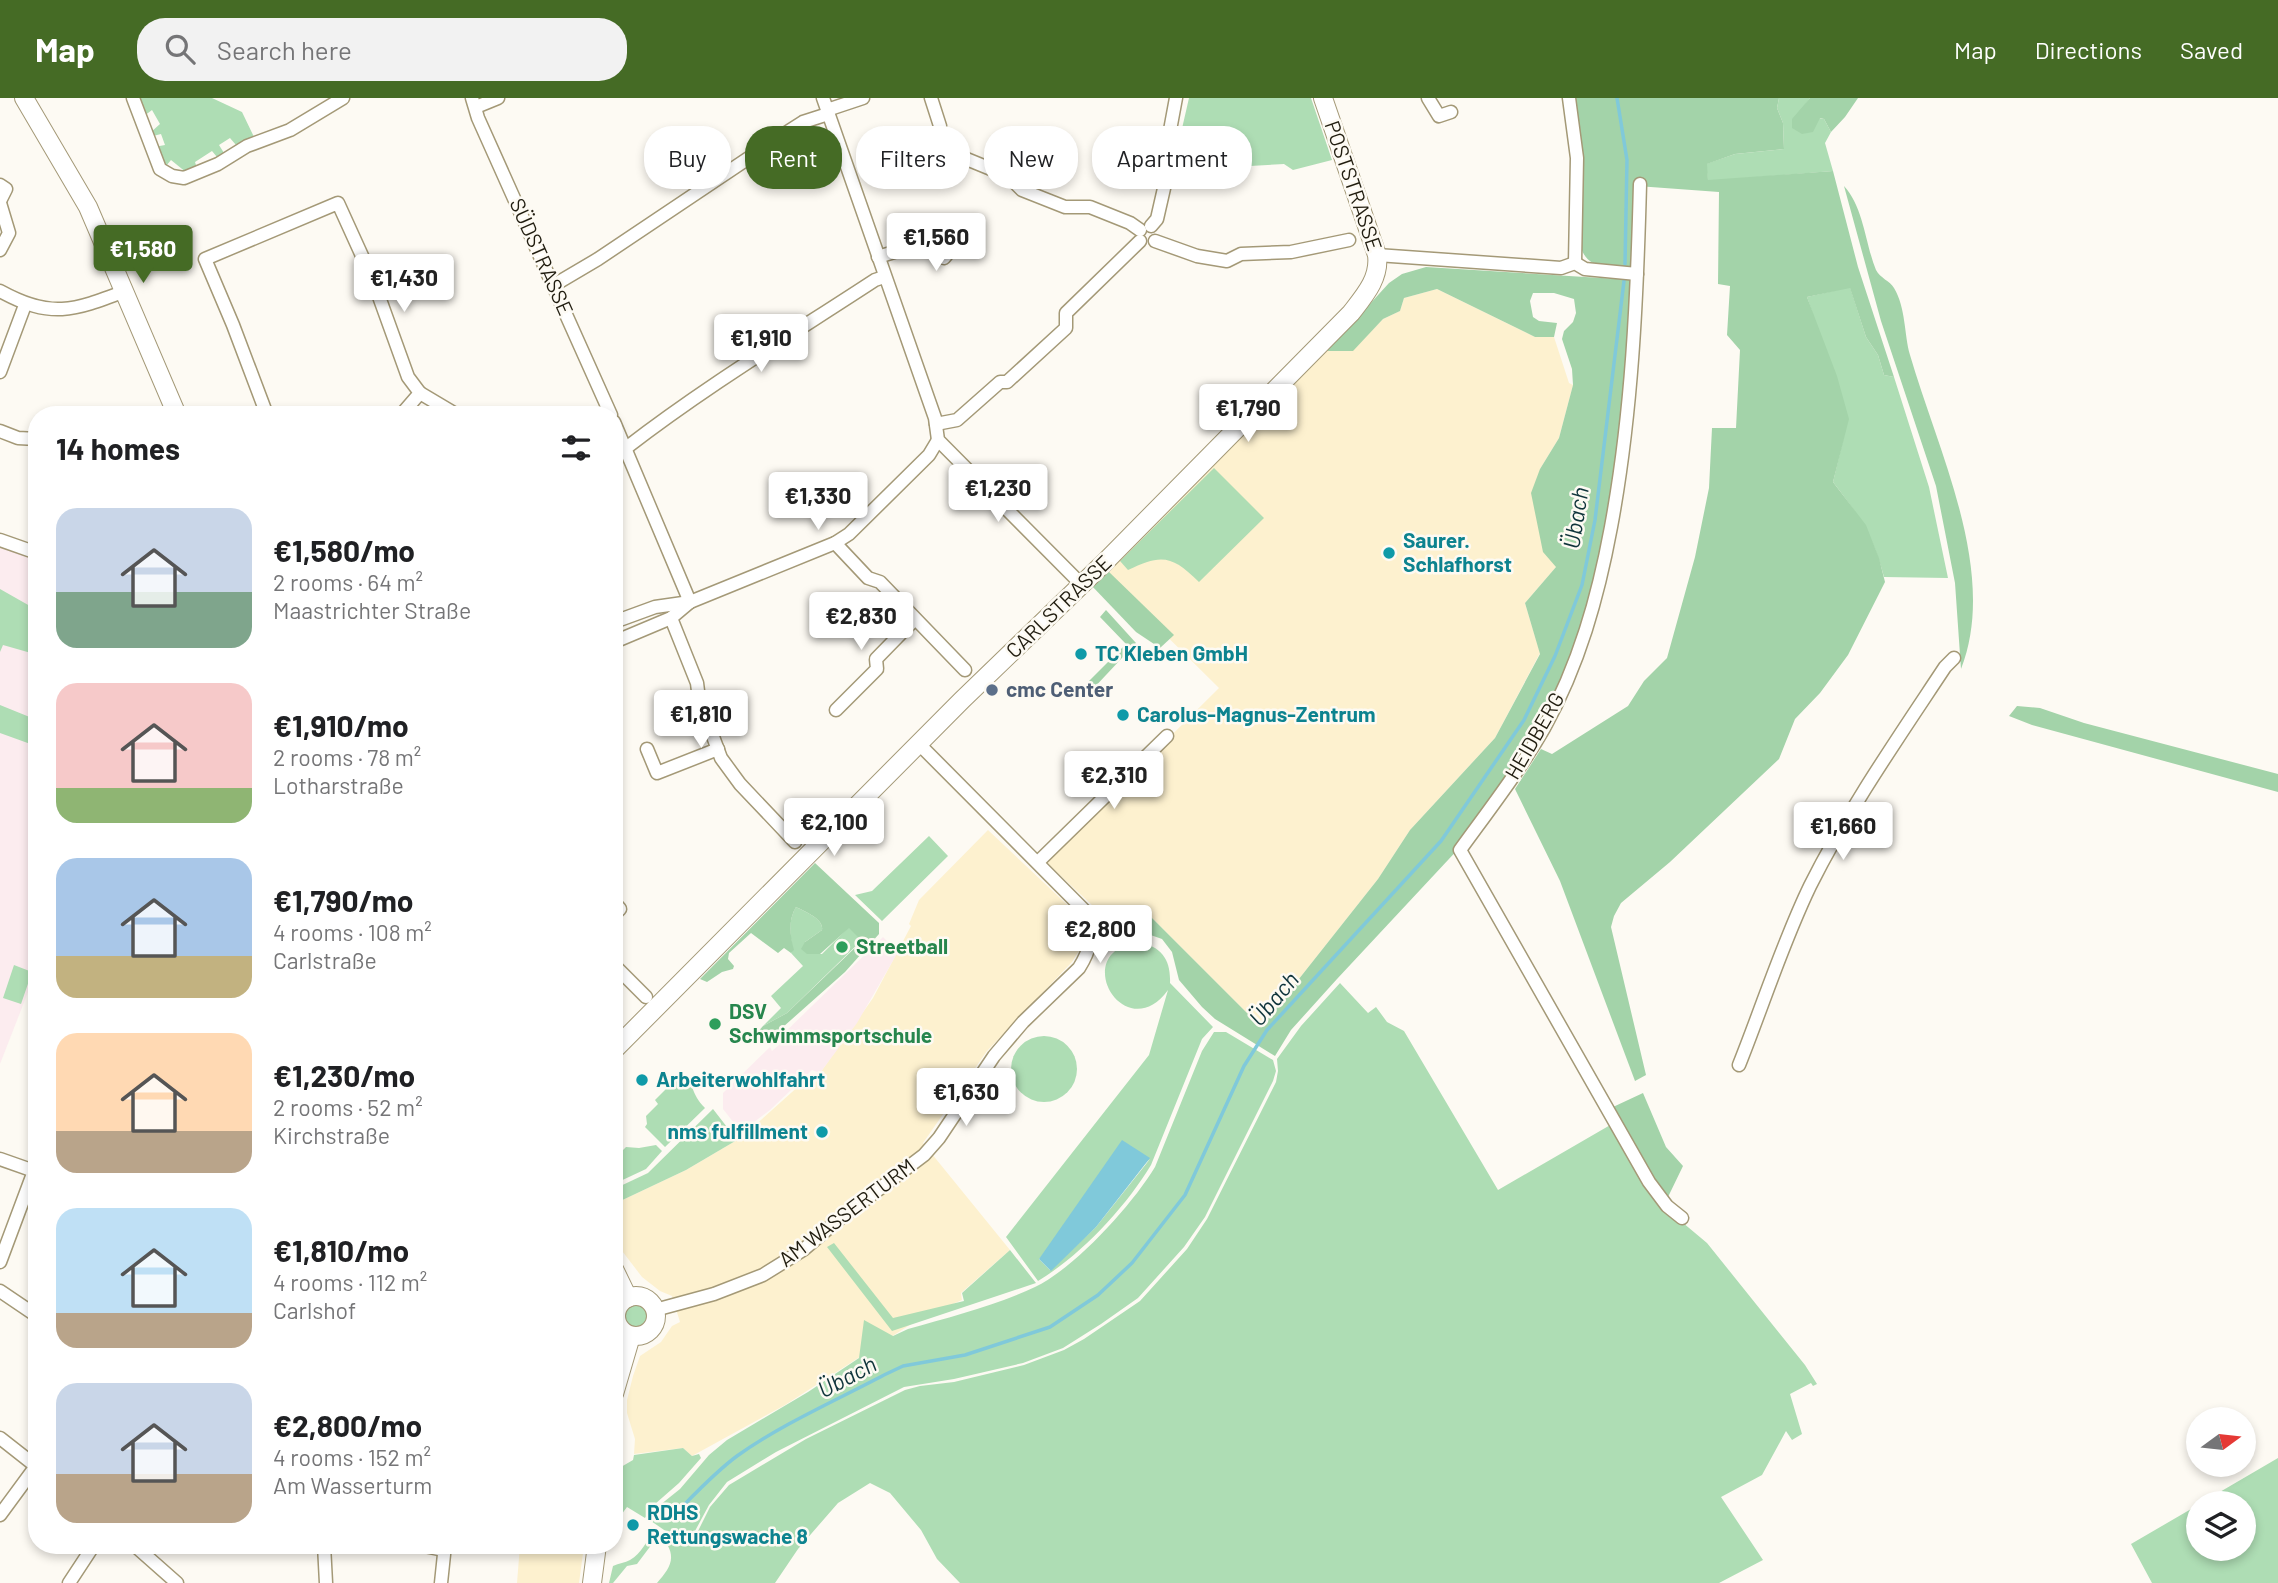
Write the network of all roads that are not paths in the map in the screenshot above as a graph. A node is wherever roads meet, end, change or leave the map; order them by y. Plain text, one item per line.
1 (13, 98) edge
2 (23, 98) edge
3 (133, 98) edge
4 (343, 98) edge
5 (498, 98) edge
6 (863, 98) edge
7 (931, 98) edge
8 (1176, 98) edge
9 (1324, 98) edge
10 (1428, 98) edge
11 (1569, 98) edge
12 (474, 103) edge
13 (826, 107) edge
14 (1451, 111) dead end
15 (940, 126) dead end
16 (970, 160) edge
17 (69, 174) junction
18 (0, 184) edge
19 (1640, 184) dead end
20 (0, 202) edge
21 (967, 230) dead end
22 (1144, 232) junction
23 (1349, 240) dead end
24 (0, 250) edge
25 (1377, 255) junction
26 (878, 257) junction
27 (1575, 263) junction
28 (1376, 275) joint
29 (1637, 275) junction
30 (884, 277) junction
31 (554, 285) junction
32 (0, 291) edge
33 (125, 291) junction
34 (25, 304) junction
35 (0, 372) edge
36 (421, 393) junction
37 (173, 406) edge
38 (264, 406) edge
39 (409, 406) edge
40 (442, 406) edge
41 (607, 406) edge
42 (936, 424) junction
43 (0, 431) edge
44 (28, 439) edge
45 (938, 439) junction
46 (623, 442) edge
47 (626, 449) junction
48 (0, 540) edge
49 (835, 543) junction
50 (28, 550) edge
51 (1082, 585) junction
52 (690, 602) junction
53 (671, 618) junction
54 (623, 619) edge
55 (915, 619) junction
56 (623, 638) edge
57 (1954, 658) dead end
58 (965, 670) dead end
59 (836, 710) dead end
60 (1167, 736) dead end
61 (919, 744) junction
62 (647, 749) dead end
63 (718, 749) junction
64 (795, 842) dead end
65 (1038, 862) junction
66 (623, 974) edge
67 (646, 997) dead end
68 (623, 1041) edge
69 (1739, 1065) dead end
70 (0, 1159) edge
71 (28, 1167) edge
72 (28, 1190) edge
73 (1682, 1218) dead end
74 (0, 1262) edge
75 (623, 1288) edge
76 (0, 1291) edge
77 (628, 1298) junction
78 (623, 1302) edge
79 (28, 1310) edge
80 (655, 1310) junction
81 (623, 1331) edge
82 (631, 1336) junction
83 (623, 1363) edge
84 (0, 1438) edge
85 (28, 1460) edge
86 (28, 1477) edge
87 (0, 1515) edge
88 (88, 1554) edge
89 (144, 1554) edge
90 (324, 1554) edge
91 (444, 1554) edge
92 (596, 1554) edge
93 (69, 1583) edge
94 (177, 1583) edge
95 (326, 1583) edge
96 (441, 1583) edge
97 (592, 1583) edge

1 - 17 main road
2 - 17 main road
3 - 4 street
5 - 12 street
6 - 13 street
7 - 15 street
8 - 22 street
9 - 25 main road, POSTSTRASSE
10 - 14 street
11 - 27 street
12 - 31 street, SÜDSTRASSE
13 - 26 street
13 - 31 street
16 - 22 street
17 - 33 main road
18 - 20 street
19 - 29 street, HEIDBERG
20 - 24 street
21 - 26 street
22 - 23 street
22 - 42 street
25 - 27 street
25 - 28 main road, POSTSTRASSE
26 - 30 street
27 - 29 street
28 - 51 main road, CARLSTRASSE
29 - 73 street, HEIDBERG
30 - 42 street
30 - 47 street
31 - 41 street, SÜDSTRASSE
32 - 34 street
33 - 34 street
33 - 37 main road
34 - 35 street
36 - 38 street
36 - 39 street
36 - 40 street
42 - 45 street
43 - 44 street
45 - 49 street
45 - 51 street
46 - 47 street
47 - 52 street
48 - 50 street
49 - 52 street
49 - 55 street
51 - 61 main road, CARLSTRASSE
52 - 53 street
52 - 54 street
53 - 56 street
53 - 63 street
55 - 58 street
55 - 59 street
57 - 69 street
60 - 65 street
61 - 65 street, AM WASSERTURM
61 - 68 main road, CARLSTRASSE
62 - 63 street
63 - 64 street
65 - 80 street, AM WASSERTURM
66 - 67 street
70 - 71 street
72 - 74 street
75 - 77 main road
76 - 79 street
77 - 78 main road
77 - 80 main road
80 - 82 main road
81 - 82 main road
82 - 83 main road
84 - 85 street
86 - 87 street
88 - 93 street
89 - 94 street
90 - 95 street
91 - 96 street
92 - 97 main road

